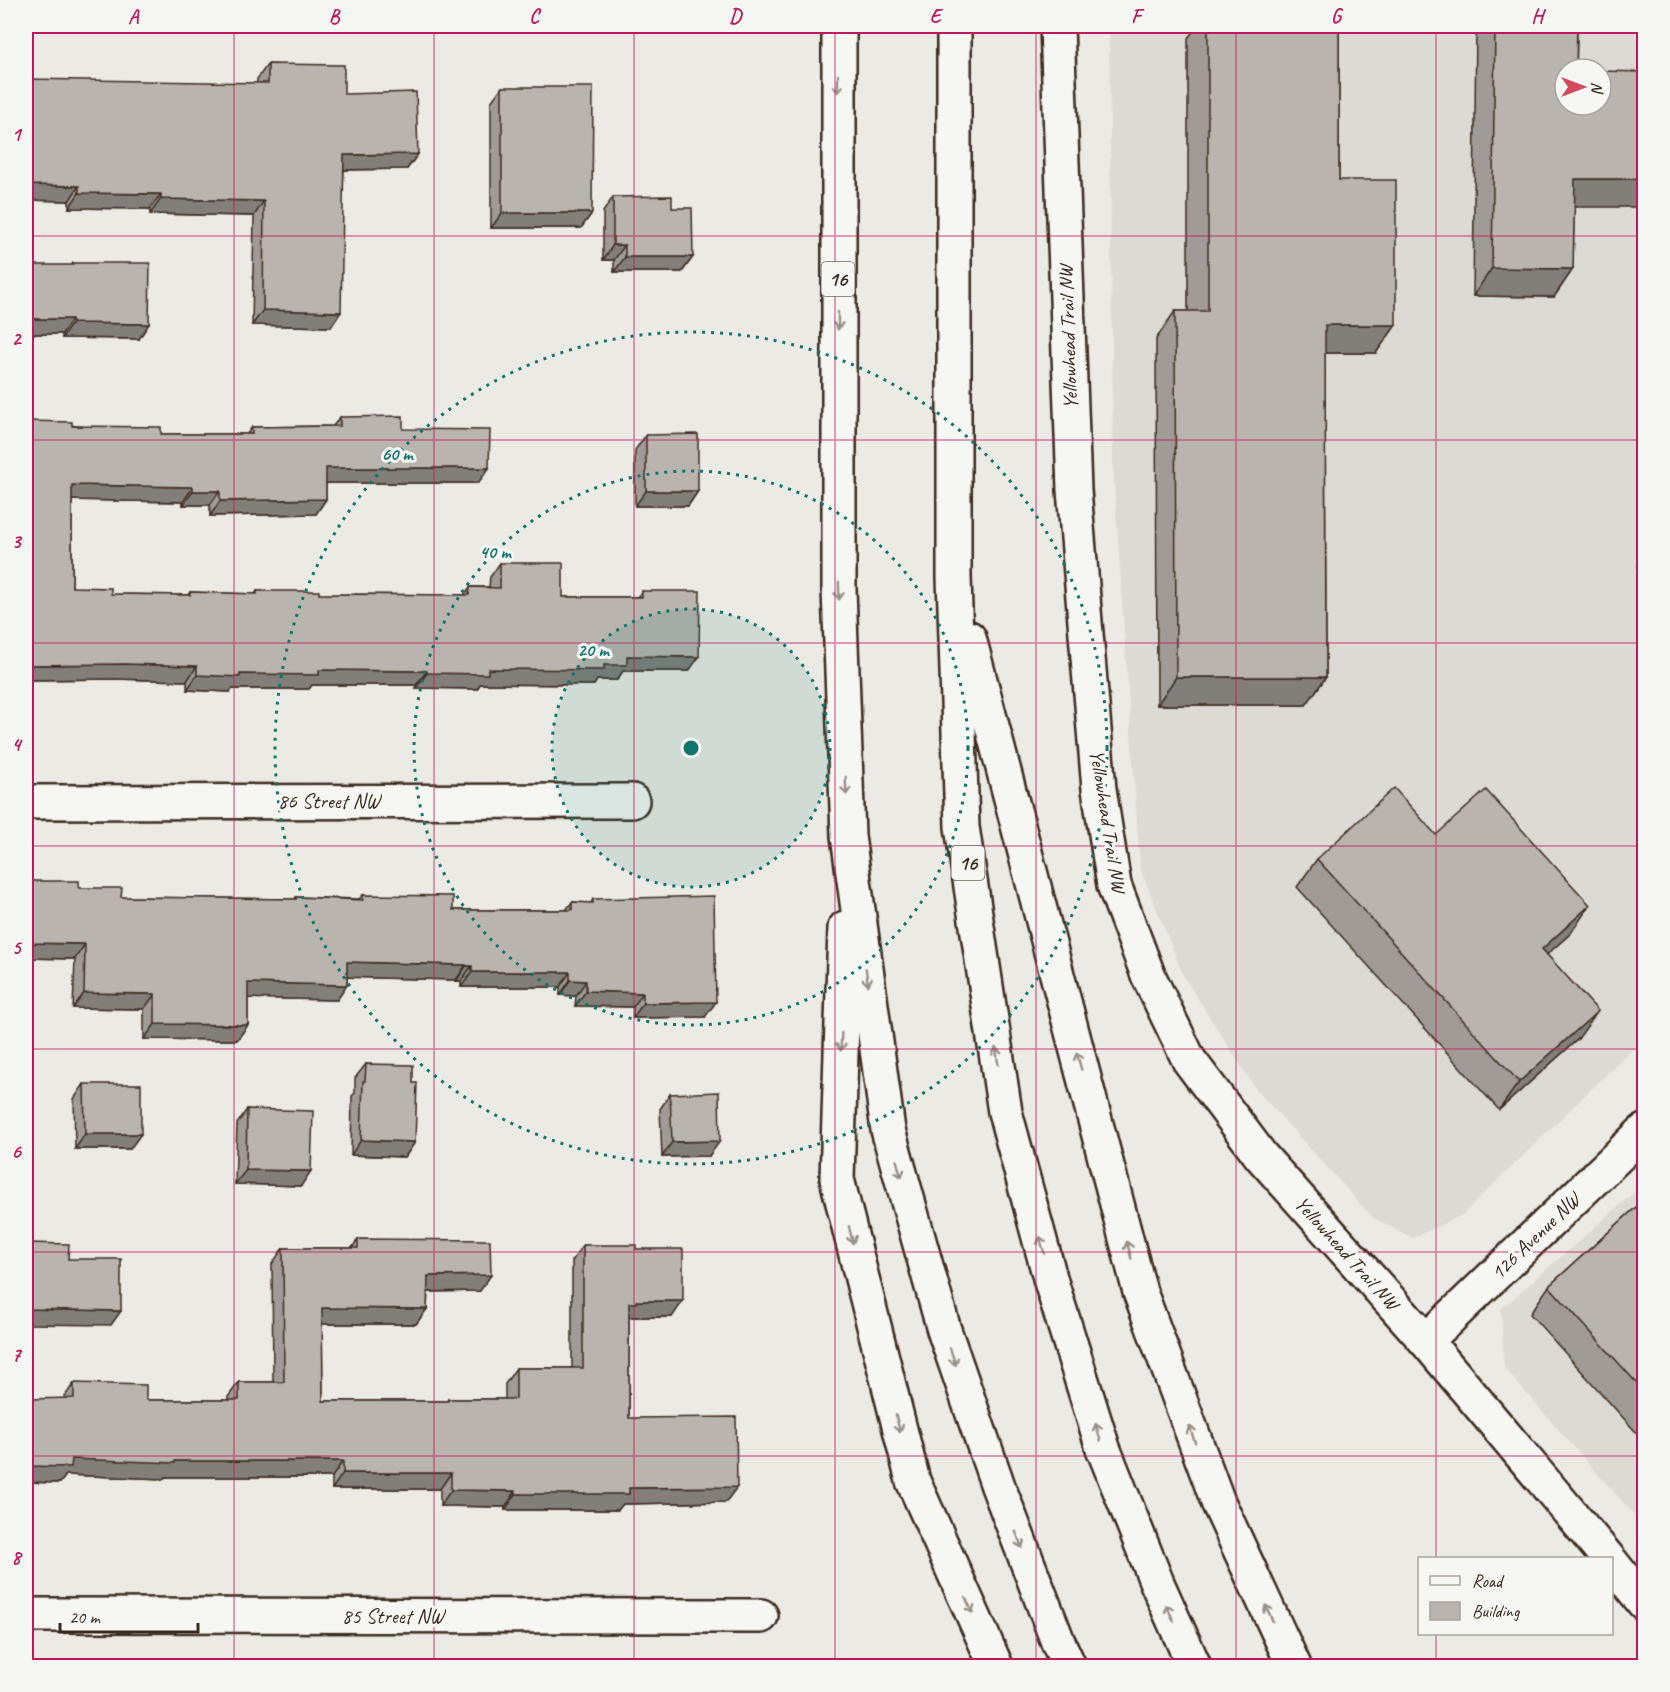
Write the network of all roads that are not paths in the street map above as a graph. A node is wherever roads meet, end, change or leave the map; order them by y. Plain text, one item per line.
1 (838, 26) edge
2 (954, 26) edge
3 (1057, 26) edge
4 (954, 577) junction
5 (632, 801) dead end
6 (26, 802) edge
7 (848, 836) junction
8 (1644, 1131) edge
9 (1426, 1341) junction
10 (1607, 1557) edge
11 (1613, 1565) edge
12 (1644, 1603) edge
13 (26, 1616) edge
14 (761, 1616) dead end
15 (996, 1666) edge
16 (1069, 1666) edge
17 (1194, 1666) edge
18 (1294, 1666) edge

1 -> 7 main road, 16
2 - 4 main road, 16
3 - 9 main road, Yellowhead Trail NW
17 -> 4 main road, 16
18 -> 4 main road
5 - 6 main road, 86 Street NW
7 -> 15 main road
7 -> 16 main road, 16
8 - 9 main road, 126 Avenue NW
9 - 10 main road, Yellowhead Trail NW
11 - 12 main road
13 - 14 main road, 85 Street NW

